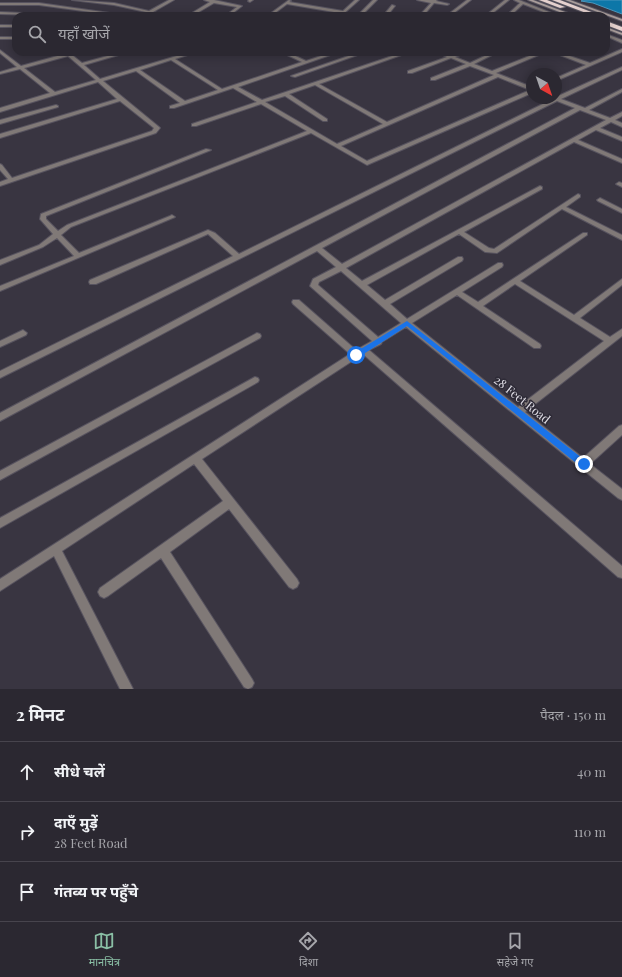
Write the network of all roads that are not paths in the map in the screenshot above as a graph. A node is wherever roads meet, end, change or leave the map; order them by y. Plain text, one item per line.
1 (74, 0) edge
2 (172, 0) edge
3 (206, 0) edge
4 (291, 0) edge
5 (357, 0) edge
6 (375, 0) edge
7 (419, 0) edge
8 (469, 0) edge
9 (507, 0) edge
10 (516, 0) edge
11 (530, 0) edge
12 (542, 0) edge
13 (555, 0) edge
14 (567, 0) edge
15 (214, 1) junction
16 (434, 1) edge
17 (522, 2) junction
18 (286, 3) junction
19 (0, 4) edge
20 (447, 4) dead end
21 (393, 6) dead end
22 (99, 12) edge
23 (150, 12) joint
24 (196, 12) edge
25 (232, 12) edge
26 (274, 12) edge
27 (343, 12) joint
28 (363, 12) edge
29 (388, 12) edge
30 (425, 12) edge
31 (453, 12) edge
32 (491, 12) edge
33 (512, 12) edge
34 (547, 12) edge
35 (563, 12) edge
36 (575, 12) edge
37 (588, 12) edge
38 (600, 12) edge
39 (0, 13) edge
40 (12, 14) edge
41 (610, 16) edge
42 (610, 20) edge
43 (622, 20) edge
44 (610, 24) edge
45 (622, 24) edge
46 (0, 26) edge
47 (12, 26) edge
48 (622, 29) edge
49 (610, 30) edge
50 (622, 34) edge
51 (12, 38) edge
52 (610, 38) edge
53 (0, 39) edge
54 (620, 41) edge
55 (622, 50) edge
56 (0, 51) edge
57 (61, 56) edge
58 (70, 56) edge
59 (113, 56) edge
60 (181, 56) edge
61 (292, 56) edge
62 (324, 56) edge
63 (352, 56) edge
64 (396, 56) edge
65 (488, 56) edge
66 (534, 56) edge
67 (565, 56) edge
68 (610, 56) edge
69 (610, 56) edge
70 (451, 57) joint
71 (172, 59) junction
72 (305, 62) junction
73 (471, 64) junction
74 (81, 65) junction
75 (591, 65) junction
76 (20, 67) junction
77 (622, 68) edge
78 (136, 69) junction
79 (410, 72) dead end
80 (0, 73) edge
81 (492, 73) junction
82 (498, 75) junction
83 (293, 76) dead end
84 (562, 77) edge
85 (433, 79) dead end
86 (99, 80) junction
87 (316, 84) junction
88 (233, 86) junction
89 (526, 87) edge
90 (221, 90) junction
91 (622, 90) edge
92 (526, 93) edge
93 (54, 94) junction
94 (286, 94) junction
95 (562, 95) edge
96 (121, 99) junction
97 (562, 101) edge
98 (261, 102) junction
99 (184, 103) junction
100 (544, 104) edge
101 (56, 106) dead end
102 (172, 107) dead end
103 (582, 109) junction
104 (0, 110) edge
105 (622, 114) edge
106 (325, 120) dead end
107 (610, 120) junction
108 (0, 122) edge
109 (387, 124) junction
110 (194, 125) dead end
111 (622, 125) edge
112 (596, 128) junction
113 (311, 131) junction
114 (0, 136) edge
115 (622, 139) edge
116 (574, 140) junction
117 (337, 146) junction
118 (208, 150) dead end
119 (622, 161) edge
120 (0, 166) edge
121 (11, 180) junction
122 (0, 184) edge
123 (540, 188) dead end
124 (578, 196) dead end
125 (600, 200) dead end
126 (562, 207) junction
127 (622, 211) edge
128 (172, 217) dead end
129 (460, 232) junction
130 (585, 234) dead end
131 (56, 235) junction
132 (622, 238) edge
133 (317, 247) junction
134 (78, 256) junction
135 (238, 257) junction
136 (460, 259) dead end
137 (0, 263) edge
138 (500, 265) dead end
139 (341, 267) junction
140 (515, 281) junction
141 (622, 281) edge
142 (93, 282) dead end
143 (361, 285) junction
144 (0, 289) edge
145 (457, 292) junction
146 (296, 302) dead end
147 (384, 304) junction
148 (478, 306) junction
149 (574, 319) junction
150 (407, 323) junction
151 (622, 332) edge
152 (23, 333) dead end
153 (257, 336) dead end
154 (610, 341) junction
155 (378, 342) junction
156 (0, 344) edge
157 (537, 346) dead end
158 (360, 353) junction
159 (0, 375) edge
160 (255, 380) dead end
161 (518, 412) junction
162 (0, 417) edge
163 (622, 429) edge
164 (196, 459) junction
165 (584, 464) junction
166 (0, 476) edge
167 (622, 495) edge
168 (230, 502) junction
169 (0, 522) edge
170 (56, 549) junction
171 (163, 551) junction
172 (622, 573) edge
173 (293, 583) dead end
174 (0, 585) edge
175 (104, 592) dead end
176 (248, 683) dead end
177 (127, 689) edge

1 - 23 street
2 - 23 street
3 - 15 street
4 - 18 street
5 - 27 street
6 - 28 street
7 - 16 street
8 - 31 street
9 - 32 street
10 - 17 street
11 - 35 street
12 - 36 highway
13 - 37 highway
14 - 38 street
15 - 24 street
15 - 25 street
16 - 20 street
16 - 30 street
17 - 33 street
17 - 34 street
18 - 26 street
18 - 27 street
19 - 22 street
21 - 29 street
39 - 40 street
41 - 43 street
42 - 45 highway
44 - 48 highway
46 - 47 street
49 - 50 street
51 - 53 street
52 - 54 street
55 - 68 street
56 - 76 street
57 - 76 street
58 - 74 street
59 - 74 street
60 - 71 street
61 - 72 street
62 - 72 street
63 - 83 street
64 - 87 street
65 - 73 street
66 - 81 street
67 - 75 street
69 - 75 street
70 - 73 street
70 - 79 street
71 - 78 street
71 - 90 street
72 - 88 street
73 - 81 street
73 - 85 street
74 - 86 street
75 - 84 street
76 - 80 street
76 - 93 street
77 - 95 street
78 - 86 street
78 - 99 street
81 - 82 street
82 - 89 street
82 - 109 street
86 - 93 street
86 - 96 street
87 - 94 street
87 - 109 street
88 - 90 street
88 - 98 street
90 - 99 street
91 - 103 street
92 - 117 street
93 - 104 street
94 - 98 street
94 - 106 street
96 - 114 street
96 - 121 street
97 - 103 street
98 - 110 street
98 - 113 street
99 - 102 street
100 - 135 street
101 - 108 street
103 - 107 street
103 - 133 street
105 - 107 street
107 - 111 street
107 - 112 street
109 - 117 street
112 - 115 street
112 - 116 street
113 - 117 street
113 - 131 street
116 - 119 street
116 - 139 street
118 - 131 street
120 - 121 street
121 - 122 street
123 - 129 street
124 - 126 street
125 - 127 street
126 - 129 street
126 - 132 street
128 - 134 street
129 - 143 street
130 - 140 street
131 - 134 street
131 - 137 street
133 - 139 street, 28 Feet Road
133 - 162 street
134 - 144 street
135 - 142 street
135 - 159 street
136 - 147 street
138 - 145 street
139 - 143 street, 28 Feet Road
139 - 155 street
140 - 148 street
140 - 149 street
141 - 149 street
143 - 147 street, 28 Feet Road
145 - 148 street
145 - 150 street
146 - 158 street
147 - 150 street, 28 Feet Road
148 - 157 street
149 - 154 street
150 - 155 street
150 - 161 street, 28 Feet Road
151 - 154 street
152 - 156 street
153 - 166 street
154 - 161 street
155 - 158 street
158 - 164 street
158 - 172 street
160 - 169 street
161 - 165 street, 28 Feet Road
163 - 165 street
164 - 168 street
164 - 170 street
165 - 167 street, 28 Feet Road
168 - 171 street
168 - 173 street
170 - 174 street
170 - 177 street
171 - 175 street
171 - 176 street

